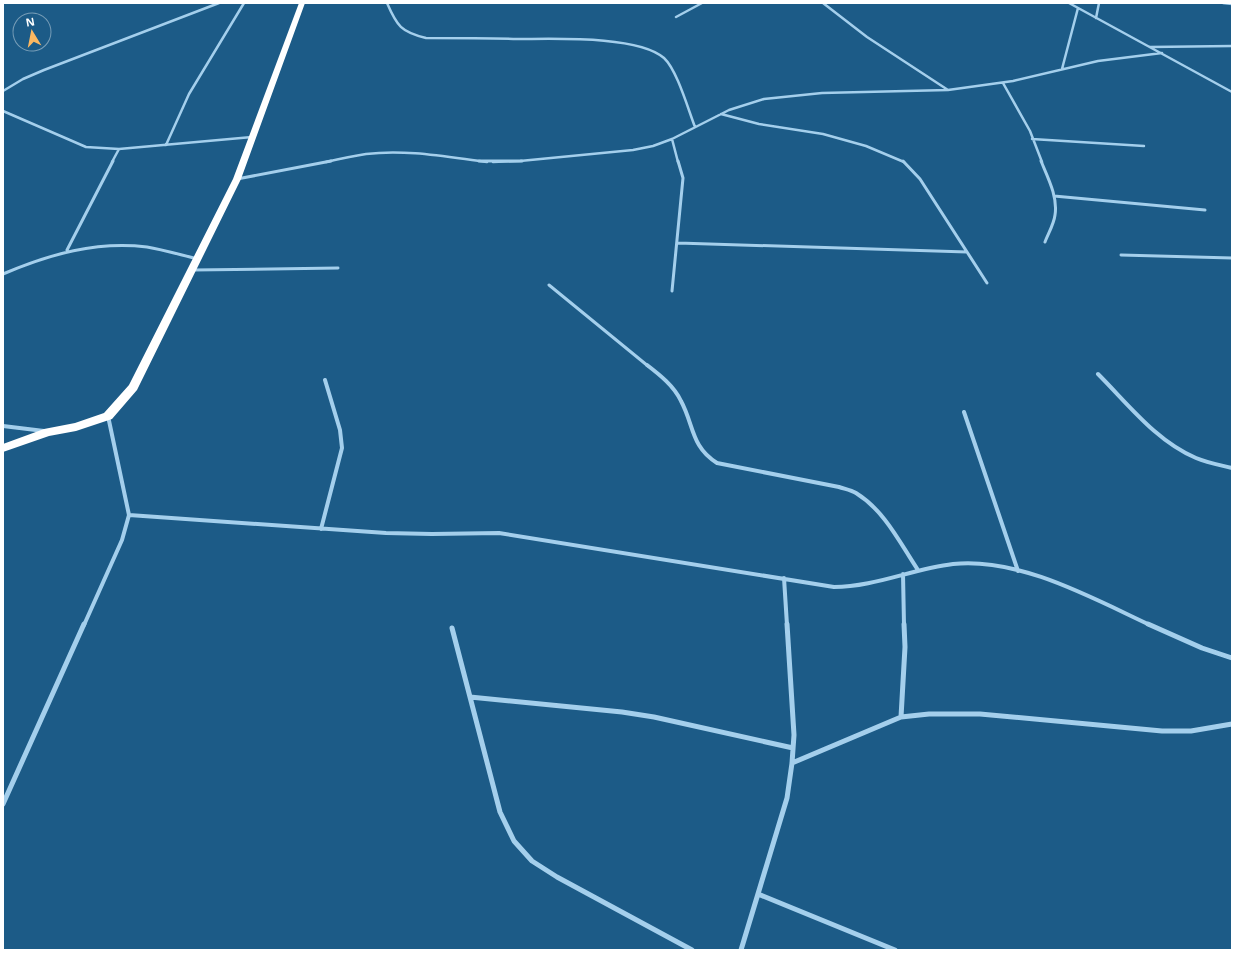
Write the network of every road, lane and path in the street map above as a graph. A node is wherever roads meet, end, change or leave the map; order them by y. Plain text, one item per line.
1 (219, 3) edge
2 (244, 3) edge
3 (302, 3) edge
4 (387, 3) edge
5 (702, 3) edge
6 (823, 3) edge
7 (1069, 3) edge
8 (1099, 3) edge
9 (1223, 3) edge
10 (1232, 4) edge
11 (1078, 8) junction
12 (676, 17) dead end
13 (1096, 18) junction
14 (1232, 46) edge
15 (1149, 47) junction
16 (1162, 53) junction
17 (1062, 69) junction
18 (1003, 83) junction
19 (948, 90) junction
20 (3, 91) edge
21 (1232, 92) edge
22 (3, 112) edge
23 (721, 114) junction
24 (695, 127) junction
25 (252, 138) junction
26 (672, 139) junction
27 (1032, 139) junction
28 (166, 144) junction
29 (1144, 146) dead end
30 (119, 149) junction
31 (237, 179) junction
32 (1054, 196) junction
33 (1205, 210) dead end
34 (1045, 242) dead end
35 (678, 243) junction
36 (67, 250) junction
37 (967, 252) junction
38 (1121, 255) dead end
39 (1232, 258) edge
40 (198, 259) junction
41 (338, 268) dead end
42 (193, 270) junction
43 (3, 274) edge
44 (987, 283) dead end
45 (549, 285) dead end
46 (672, 291) dead end
47 (1098, 374) dead end
48 (325, 380) dead end
49 (964, 412) dead end
50 (108, 416) junction
51 (3, 426) edge
52 (48, 432) junction
53 (3, 448) edge
54 (1232, 468) edge
55 (129, 515) junction
56 (321, 529) junction
57 (918, 570) junction
58 (1018, 570) junction
59 (903, 574) junction
60 (784, 578) junction
61 (452, 628) dead end
62 (1232, 658) edge
63 (470, 697) junction
64 (901, 717) junction
65 (1232, 724) edge
66 (793, 748) junction
67 (792, 762) junction
68 (3, 804) edge
69 (758, 894) junction
70 (692, 950) edge
71 (741, 950) edge
72 (895, 950) edge

1 - 20 street
2 - 28 street
3 - 25 highway
4 - 24 street
5 - 12 street
6 - 19 street
7 - 11 street
8 - 13 street
9 - 10 street
11 - 13 street
11 - 17 street
13 - 15 street
14 - 15 street
15 - 16 street
16 - 17 street
16 - 21 street
17 - 18 street
18 - 19 street
18 - 27 street
19 - 23 street
22 - 30 street
23 - 24 street
23 - 37 street
24 - 26 street
25 - 28 street
25 - 31 highway
26 - 31 street
26 - 35 street
27 - 29 street
27 - 32 street
28 - 30 street
30 - 36 street
31 - 40 highway
32 - 33 street
32 - 34 street
35 - 37 street
35 - 46 street
36 - 40 street
36 - 43 street
37 - 44 street
38 - 39 street
40 - 42 highway
41 - 42 street
42 - 50 highway
45 - 57 street
47 - 54 street
48 - 56 street
49 - 58 street
50 - 52 highway
50 - 55 street
51 - 52 street
52 - 53 highway
55 - 56 street
55 - 68 street
56 - 60 street
57 - 58 street
57 - 59 street
58 - 62 street
59 - 60 street
59 - 64 street
60 - 66 street
61 - 63 street
63 - 66 street
63 - 70 street
64 - 65 street
64 - 67 street
66 - 67 street
67 - 69 street
69 - 71 street
69 - 72 street

